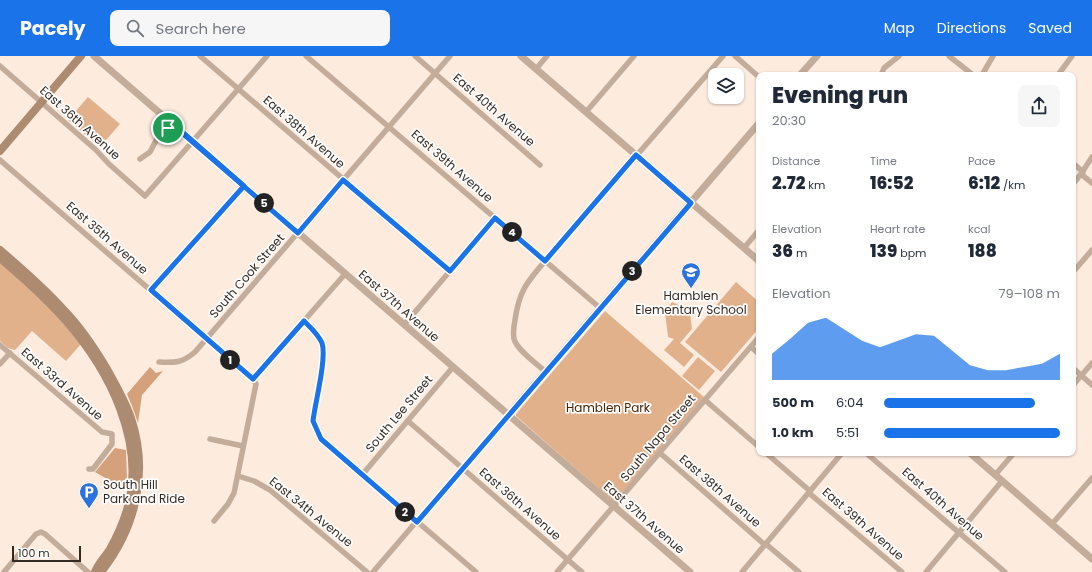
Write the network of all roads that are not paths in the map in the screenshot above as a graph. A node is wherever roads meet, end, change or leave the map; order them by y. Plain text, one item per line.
1 (81, 56) edge
2 (94, 56) edge
3 (200, 56) edge
4 (267, 56) edge
5 (306, 56) edge
6 (415, 56) edge
7 (450, 56) edge
8 (521, 56) edge
9 (546, 56) edge
10 (634, 56) edge
11 (723, 56) edge
12 (735, 56) edge
13 (817, 56) edge
14 (899, 56) edge
15 (949, 56) edge
16 (993, 56) edge
17 (1072, 56) edge
18 (0, 66) edge
19 (536, 69) junction
20 (803, 72) edge
21 (882, 72) edge
22 (969, 72) edge
23 (984, 72) edge
24 (1060, 72) edge
25 (435, 73) junction
26 (756, 74) edge
27 (238, 89) junction
28 (42, 103) junction
29 (586, 112) junction
30 (169, 121) junction
31 (389, 126) junction
32 (756, 127) edge
33 (192, 142) junction
34 (0, 151) edge
35 (636, 155) junction
36 (1092, 157) edge
37 (140, 159) dead end
38 (0, 160) edge
39 (540, 165) dead end
40 (1076, 167) edge
41 (1082, 173) junction
42 (343, 180) junction
43 (1076, 180) edge
44 (1092, 183) edge
45 (244, 186) junction
46 (691, 203) junction
47 (495, 218) junction
48 (298, 233) junction
49 (756, 234) edge
50 (744, 248) junction
51 (0, 250) edge
52 (1092, 250) edge
53 (0, 258) edge
54 (756, 258) edge
55 (545, 261) junction
56 (1076, 269) edge
57 (450, 271) junction
58 (345, 274) junction
59 (151, 290) junction
60 (600, 308) junction
61 (304, 321) junction
62 (404, 324) junction
63 (206, 339) junction
64 (756, 341) edge
65 (0, 345) edge
66 (751, 347) junction
67 (756, 351) edge
68 (10, 353) junction
69 (159, 362) dead end
70 (1092, 363) edge
71 (0, 364) edge
72 (453, 367) junction
73 (1076, 371) edge
74 (546, 372) junction
75 (1081, 376) junction
76 (253, 379) junction
77 (1076, 382) edge
78 (1092, 385) edge
79 (705, 400) junction
80 (508, 415) junction
81 (408, 421) junction
82 (210, 439) dead end
83 (756, 444) edge
84 (243, 446) junction
85 (660, 453) junction
86 (769, 456) edge
87 (840, 456) edge
88 (870, 456) edge
89 (973, 456) edge
90 (1011, 456) edge
91 (463, 468) junction
92 (89, 469) dead end
93 (362, 475) junction
94 (995, 475) junction
95 (238, 476) junction
96 (1002, 481) junction
97 (1091, 481) edge
98 (810, 492) junction
99 (614, 507) junction
100 (214, 521) dead end
101 (417, 522) junction
102 (1052, 524) junction
103 (959, 532) junction
104 (766, 544) junction
105 (1092, 559) edge
106 (568, 560) junction
107 (4, 572) edge
108 (88, 572) edge
109 (95, 572) edge
110 (101, 572) edge
111 (367, 572) edge
112 (373, 572) edge
113 (476, 572) edge
114 (557, 572) edge
115 (582, 572) edge
116 (690, 572) edge
117 (742, 572) edge
118 (799, 572) edge
119 (902, 572) edge
120 (926, 572) edge
121 (1005, 572) edge

1 - 28 main road
2 - 30 street, East 37th Avenue
3 - 27 street, East 38th Avenue
4 - 27 street
5 - 31 street, East 39th Avenue
6 - 25 street, East 40th Avenue
7 - 25 street, South Cook Street
8 - 19 street
9 - 19 street
10 - 29 street
11 - 35 street
12 - 26 street
13 - 20 street
14 - 21 street
15 - 22 street
16 - 23 street
17 - 24 street
18 - 28 street, East 36th Avenue
19 - 29 street
25 - 31 street, South Cook Street
25 - 39 street, East 40th Avenue
27 - 33 street
27 - 42 street, East 38th Avenue
28 - 33 street, East 36th Avenue
28 - 34 main road
29 - 35 street
30 - 33 street, East 37th Avenue
30 - 37 street
31 - 42 street, South Cook Street
31 - 47 street, East 39th Avenue
32 - 46 street
33 - 45 street, East 37th Avenue
35 - 46 street
35 - 55 street
36 - 41 street
38 - 59 street, East 35th Avenue
40 - 41 street
41 - 43 street
41 - 44 street
42 - 48 street, South Cook Street
42 - 57 street, East 38th Avenue
45 - 48 street, East 37th Avenue
45 - 59 street
46 - 50 street
46 - 60 street
47 - 55 street, East 39th Avenue
47 - 57 street
48 - 58 street, East 37th Avenue
48 - 63 street, South Cook Street
49 - 50 street
50 - 54 street
51 - 110 main road
52 - 56 street
53 - 109 main road
55 - 60 street, East 39th Avenue
55 - 74 street
57 - 62 street
58 - 61 street
58 - 62 street, East 37th Avenue
59 - 63 street, East 35th Avenue
60 - 74 street
61 - 76 street
61 - 93 street
62 - 72 street, East 37th Avenue
63 - 69 street, South Cook Street
63 - 76 street, East 35th Avenue
64 - 66 street, South Napa Street
65 - 68 street, East 33rd Avenue
66 - 67 street
66 - 79 street, South Napa Street
68 - 71 street
68 - 92 street, East 33rd Avenue
70 - 75 street
72 - 80 street, East 37th Avenue
72 - 81 street, South Lee Street
73 - 75 street
74 - 80 street
75 - 77 street
75 - 78 street
76 - 84 street
79 - 83 street
79 - 85 street, South Napa Street
80 - 91 street
80 - 99 street, East 37th Avenue
81 - 91 street, East 36th Avenue
81 - 93 street, South Lee Street
82 - 84 street
84 - 95 street
85 - 99 street, South Napa Street
85 - 104 street, East 38th Avenue
86 - 98 street, East 39th Avenue
87 - 98 street
88 - 103 street, East 40th Avenue
89 - 94 street
90 - 94 street
91 - 101 street
91 - 106 street, East 36th Avenue
93 - 101 street
94 - 96 street
95 - 100 street
95 - 111 street, East 34th Avenue
96 - 102 street
96 - 103 street
97 - 102 street
98 - 104 street
98 - 119 street, East 39th Avenue
99 - 106 street, South Napa Street
99 - 116 street, East 37th Avenue
101 - 112 street
101 - 113 street
102 - 105 street
103 - 120 street
103 - 121 street, East 40th Avenue
104 - 117 street
104 - 118 street, East 38th Avenue
106 - 114 street, South Napa Street
106 - 115 street, East 36th Avenue
107 - 108 street

